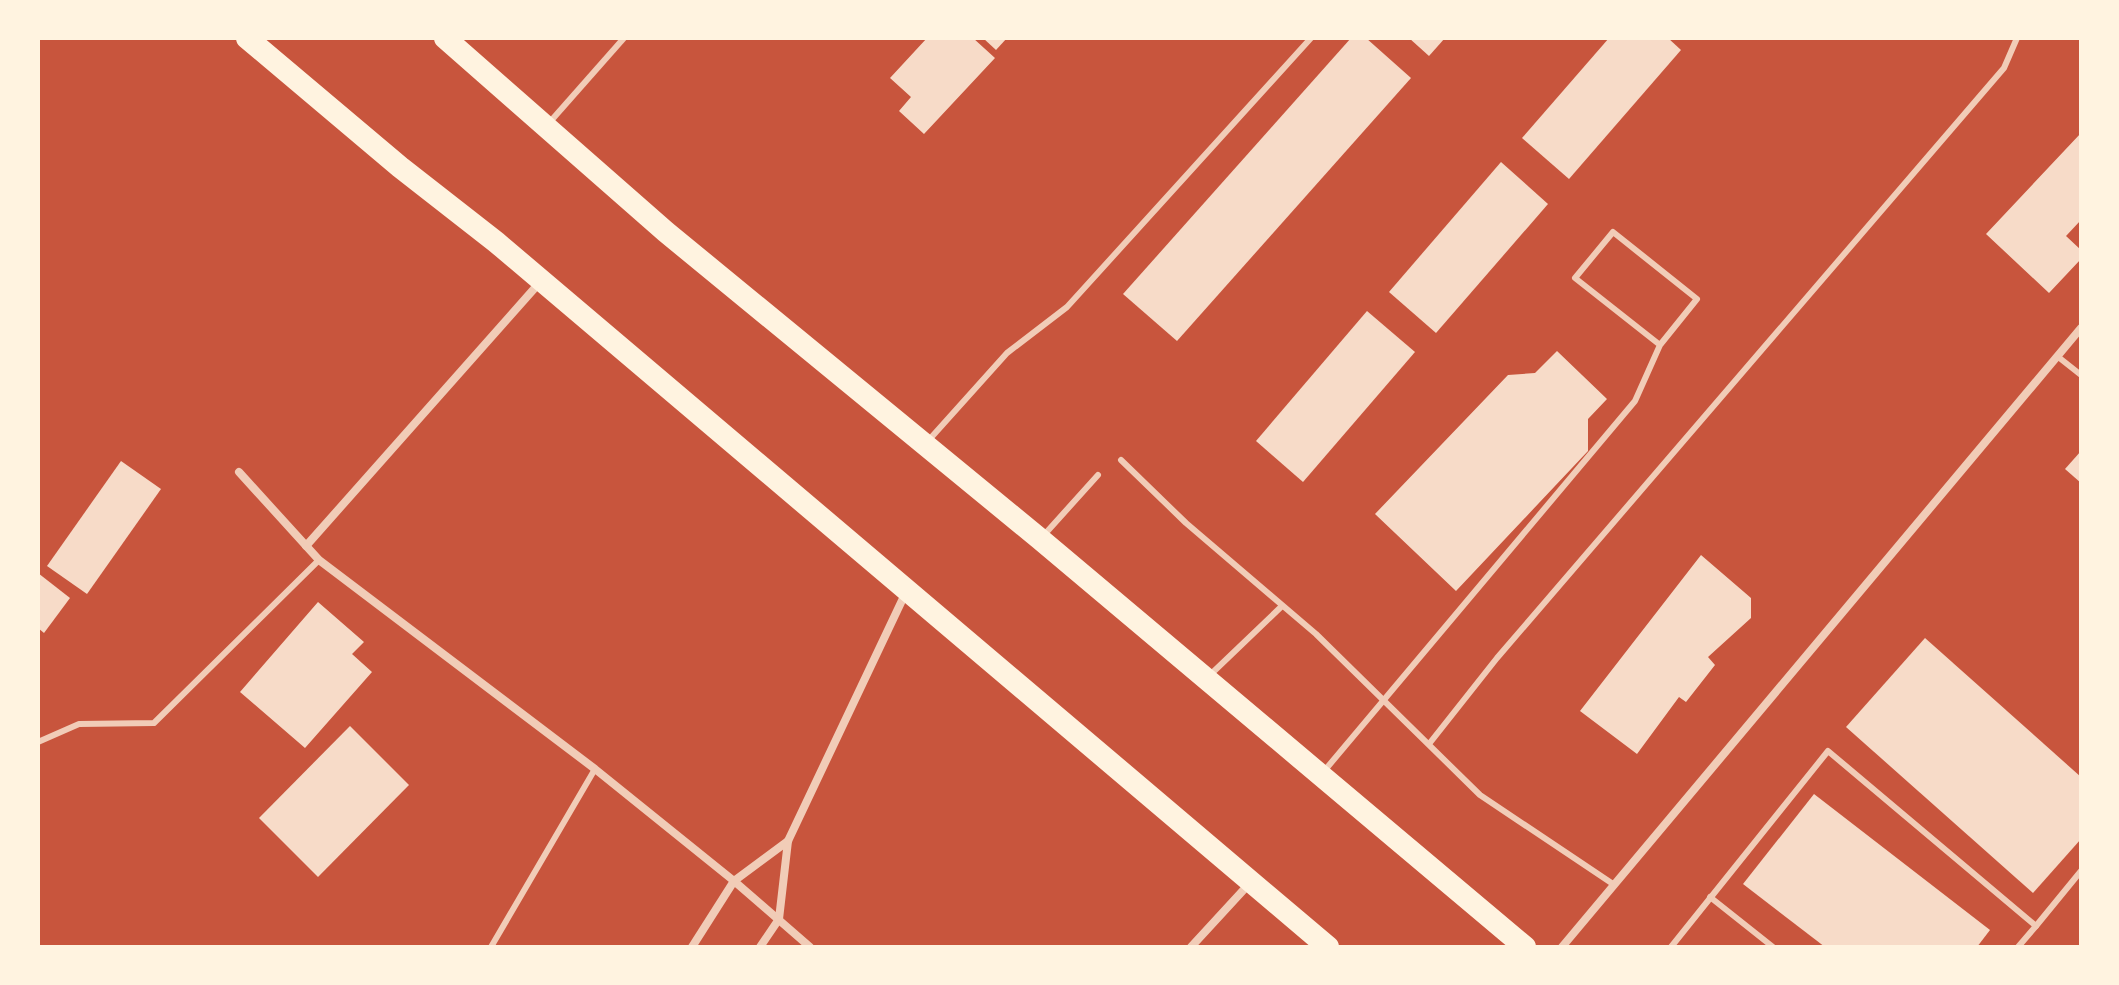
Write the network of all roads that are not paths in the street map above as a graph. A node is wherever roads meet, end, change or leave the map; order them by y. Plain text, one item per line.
1 (247, 38) edge
2 (445, 38) edge
3 (624, 38) edge
4 (1311, 38) edge
5 (2017, 38) edge
6 (547, 126) junction
7 (541, 280) junction
8 (2081, 328) edge
9 (1660, 345) junction
10 (2057, 356) junction
11 (2081, 375) edge
12 (925, 445) junction
13 (1121, 460) dead end
14 (239, 472) dead end
15 (1098, 475) dead end
16 (1040, 539) junction
17 (306, 546) junction
18 (319, 560) junction
19 (908, 588) junction
20 (1282, 606) junction
21 (1207, 679) junction
22 (1384, 700) junction
23 (38, 742) edge
24 (1429, 744) junction
25 (595, 769) junction
26 (1320, 776) junction
27 (788, 841) junction
28 (2081, 871) edge
29 (734, 881) junction
30 (1252, 881) junction
31 (1613, 884) junction
32 (1710, 897) junction
33 (779, 919) junction
34 (2036, 926) junction
35 (1674, 946) edge
36 (491, 947) edge
37 (692, 947) edge
38 (760, 947) edge
39 (810, 947) edge
40 (1191, 947) edge
41 (1328, 947) edge
42 (1525, 947) edge
43 (1562, 947) edge
44 (1773, 947) edge
45 (2018, 947) edge

1 - 7 highway
2 - 6 highway
3 - 6 lane
4 - 12 lane
5 - 24 lane
6 - 12 highway
7 - 17 street
7 - 19 highway
8 - 10 street
9 - 9 lane
9 - 22 lane
10 - 11 lane
10 - 31 street
12 - 16 highway
13 - 20 lane
14 - 17 street
15 - 16 lane
16 - 21 highway
17 - 18 street
18 - 23 lane
18 - 25 street
19 - 27 street
19 - 30 highway
20 - 21 lane
20 - 22 lane
21 - 26 highway
22 - 24 lane
22 - 26 lane
24 - 31 lane
25 - 29 street
25 - 36 lane
26 - 42 highway
27 - 29 street
27 - 33 street
28 - 34 lane
29 - 33 street
29 - 37 street
30 - 40 street
30 - 41 highway
31 - 43 street
32 - 34 lane
32 - 35 lane
32 - 44 lane
33 - 38 street
33 - 39 street
34 - 45 lane

